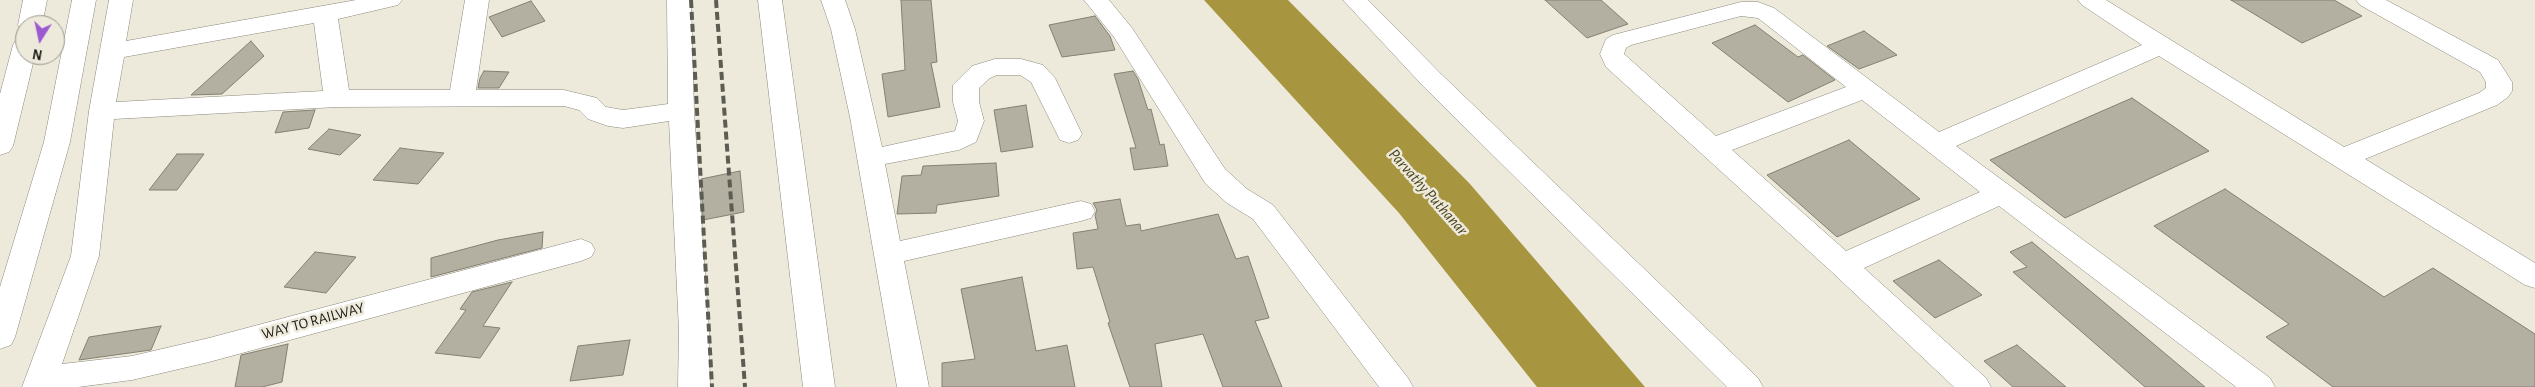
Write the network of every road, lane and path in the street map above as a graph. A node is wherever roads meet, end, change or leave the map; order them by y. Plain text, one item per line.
1 (35, 0) edge
2 (84, 0) edge
3 (121, 0) edge
4 (389, 0) edge
5 (477, 0) edge
6 (679, 0) edge
7 (770, 0) edge
8 (833, 0) edge
9 (1096, 0) edge
10 (1355, 0) edge
11 (2090, 0) edge
12 (2368, 0) edge
13 (325, 14) junction
14 (32, 15) edge
15 (2162, 46) junction
16 (111, 51) junction
17 (20, 65) edge
18 (1865, 90) junction
19 (462, 98) junction
20 (336, 99) junction
21 (102, 111) junction
22 (681, 111) junction
23 (1069, 134) dead end
24 (1936, 144) junction
25 (0, 146) edge
26 (1712, 148) junction
27 (871, 158) junction
28 (2342, 158) junction
29 (2001, 194) junction
30 (1081, 212) dead end
31 (581, 250) dead end
32 (890, 254) junction
33 (1843, 265) junction
34 (2535, 278) edge
35 (0, 337) edge
36 (40, 383) edge
37 (694, 387) edge
38 (819, 387) edge
39 (913, 387) edge
40 (1397, 387) edge
41 (1747, 387) edge
42 (1975, 387) edge
43 (2259, 387) edge

1 - 14 main road
2 - 35 main road
3 - 16 main road
4 - 13 main road
5 - 19 main road
6 - 22 main road
7 - 38 main road
8 - 27 main road
9 - 40 main road
10 - 41 main road
11 - 15 main road
12 - 28 main road
13 - 16 main road
13 - 20 main road
15 - 24 main road
15 - 28 main road
16 - 21 main road
17 - 25 main road
18 - 24 main road
18 - 26 main road
18 - 26 main road
19 - 20 main road
19 - 22 main road
20 - 21 main road
21 - 36 main road
22 - 37 main road
23 - 27 main road
24 - 29 main road
26 - 33 main road
27 - 32 main road
28 - 34 main road
29 - 33 main road
29 - 43 main road
30 - 32 main road
31 - 36 main road, WAY TO RAILWAY
32 - 39 main road
33 - 42 main road

